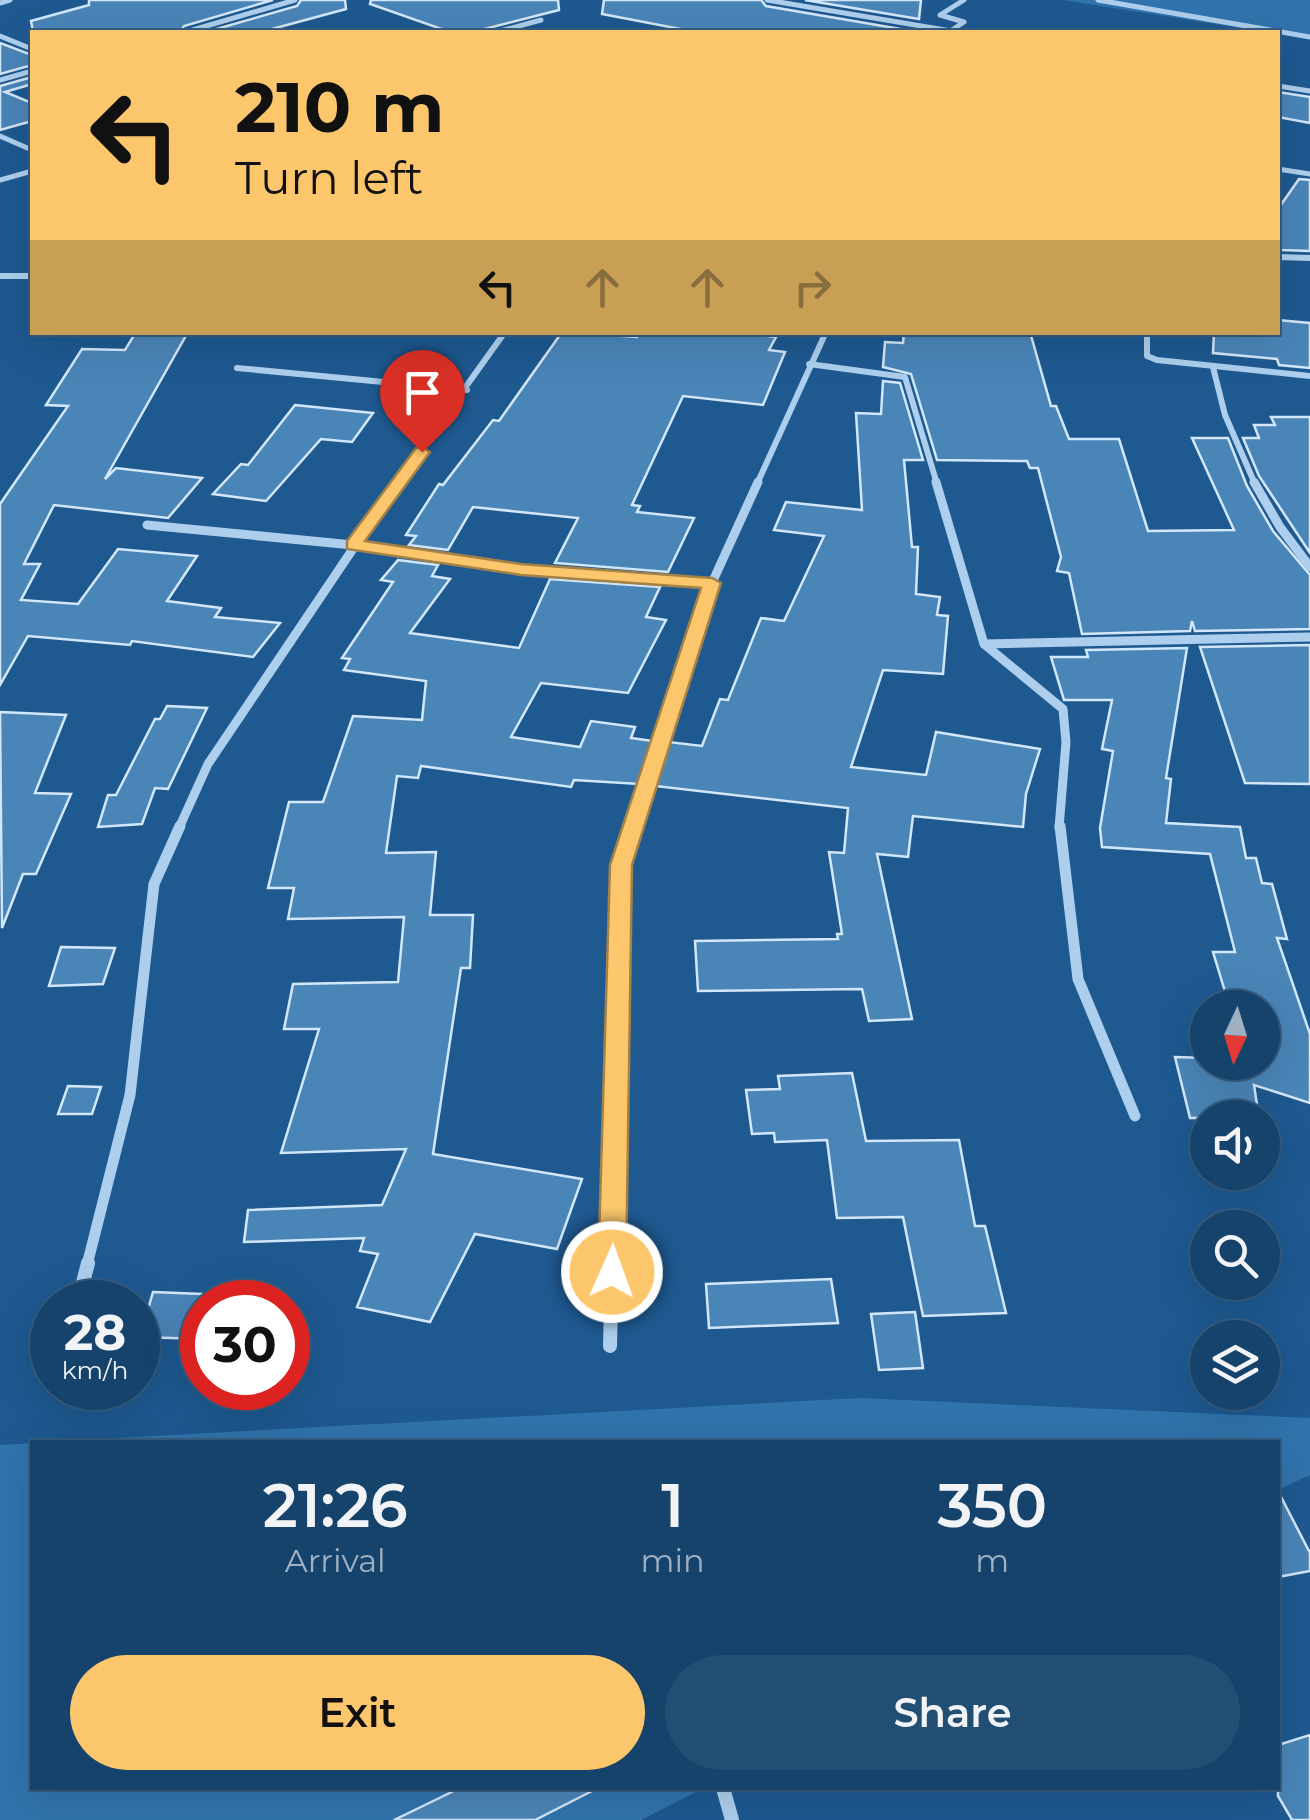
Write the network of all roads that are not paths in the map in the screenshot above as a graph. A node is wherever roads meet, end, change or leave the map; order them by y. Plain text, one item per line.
1 (10, 0) edge
2 (295, 0) edge
3 (767, 0) edge
4 (964, 0) edge
5 (1098, 0) edge
6 (0, 2) edge
7 (540, 20) dead end
8 (193, 30) edge
9 (504, 30) edge
10 (940, 30) edge
11 (954, 30) edge
12 (1270, 30) edge
13 (1280, 32) edge
14 (0, 36) edge
15 (1310, 37) edge
16 (30, 48) edge
17 (30, 72) edge
18 (0, 80) edge
19 (1280, 86) edge
20 (1310, 91) edge
21 (0, 136) edge
22 (30, 149) edge
23 (1280, 168) edge
24 (30, 172) edge
25 (1310, 174) edge
26 (0, 180) edge
27 (1280, 257) edge
28 (1310, 258) edge
29 (3, 276) edge
30 (30, 276) edge
31 (0, 288) edge
32 (502, 335) edge
33 (824, 335) edge
34 (1147, 335) edge
35 (810, 364) junction
36 (1212, 367) junction
37 (236, 368) dead end
38 (1310, 376) edge
39 (467, 390) junction
40 (147, 525) dead end
41 (354, 545) junction
42 (1310, 566) edge
43 (712, 583) junction
44 (1310, 637) edge
45 (984, 644) junction
46 (1135, 1116) dead end
47 (84, 1280) edge
48 (610, 1346) dead end
49 (724, 1790) edge
50 (732, 1820) edge

1 - 6 street
2 - 8 street
3 - 10 street
4 - 11 street
5 - 12 street
7 - 9 street
13 - 15 street
14 - 16 street
17 - 18 street
19 - 20 street
21 - 22 street
23 - 25 street
24 - 26 street
27 - 28 street
29 - 30 street
29 - 31 street
32 - 39 street
33 - 35 street
34 - 36 street
35 - 43 street
35 - 45 street
36 - 38 street
36 - 42 street
37 - 39 street
39 - 41 street
40 - 41 street
41 - 43 street
41 - 47 street
43 - 48 street
44 - 45 street
45 - 46 street
49 - 50 street

